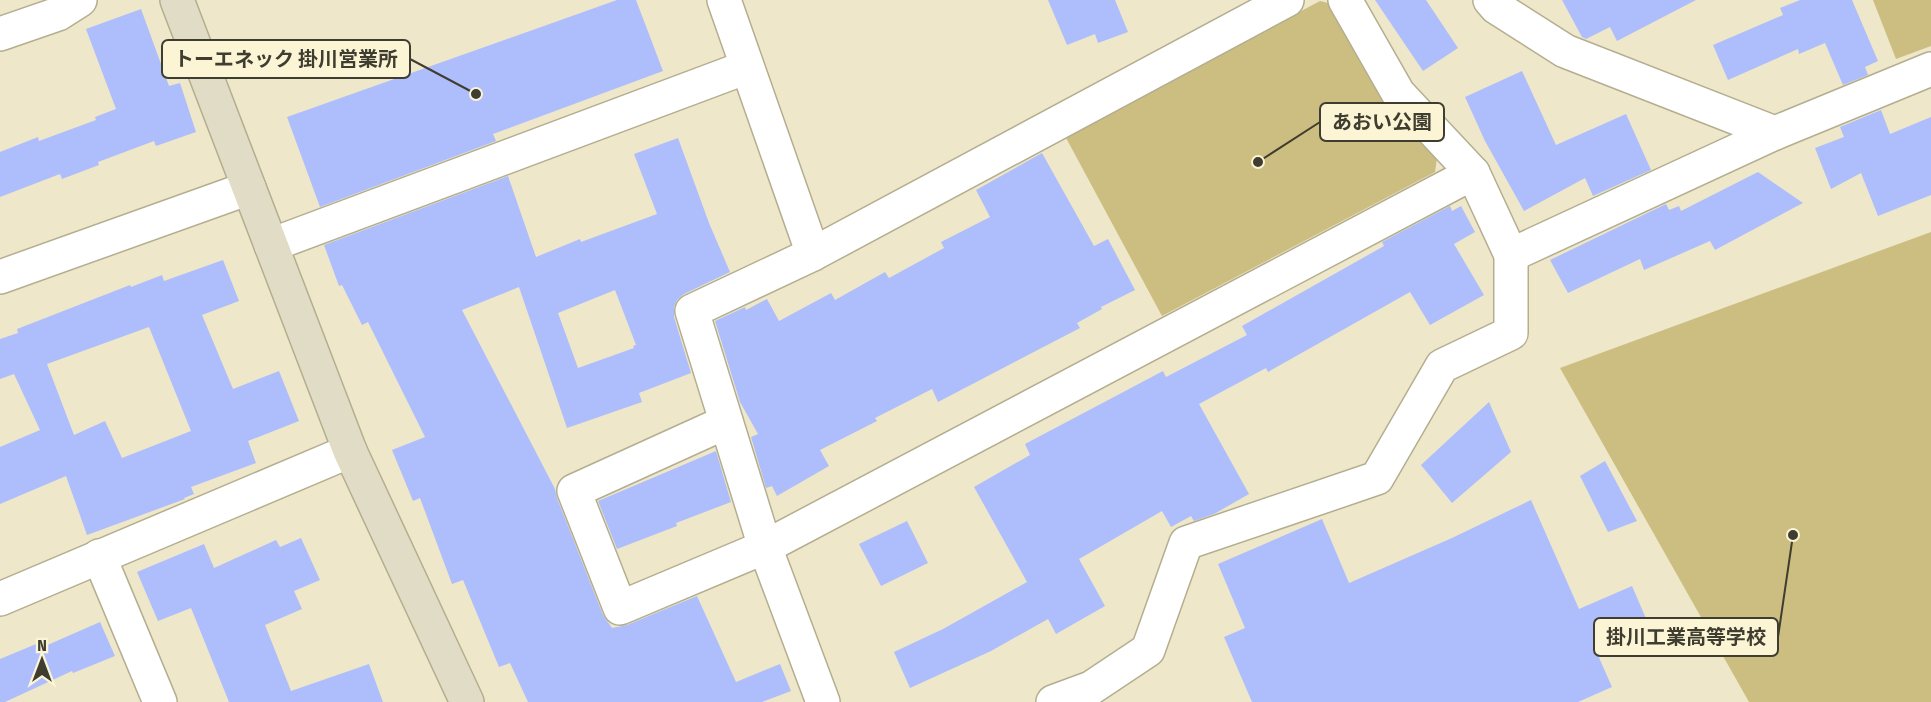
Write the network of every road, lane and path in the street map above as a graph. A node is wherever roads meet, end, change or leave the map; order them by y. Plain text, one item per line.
1 (80, 0) edge
2 (177, 0) edge
3 (724, 0) edge
4 (1287, 0) edge
5 (1345, 0) edge
6 (1500, 2) edge
7 (0, 34) edge
8 (747, 67) junction
9 (1931, 69) edge
10 (1775, 133) junction
11 (1473, 173) junction
12 (249, 188) junction
13 (271, 245) junction
14 (813, 254) junction
15 (1511, 255) junction
16 (0, 277) edge
17 (726, 422) junction
18 (350, 451) junction
19 (765, 547) junction
20 (99, 556) junction
21 (0, 599) edge
22 (160, 702) edge
23 (467, 702) edge
24 (823, 702) edge
25 (1053, 702) edge

1 - 7 street
2 - 12 street
3 - 8 street
4 - 14 street
5 - 11 street
6 - 10 street
8 - 13 street
8 - 14 street
9 - 10 street
10 - 15 street
11 - 15 street
11 - 19 street
12 - 13 street
12 - 16 street
13 - 18 street
14 - 17 street
15 - 25 street
17 - 19 street
17 - 19 street
18 - 20 street
18 - 23 street
19 - 24 street
20 - 21 street
20 - 22 street

